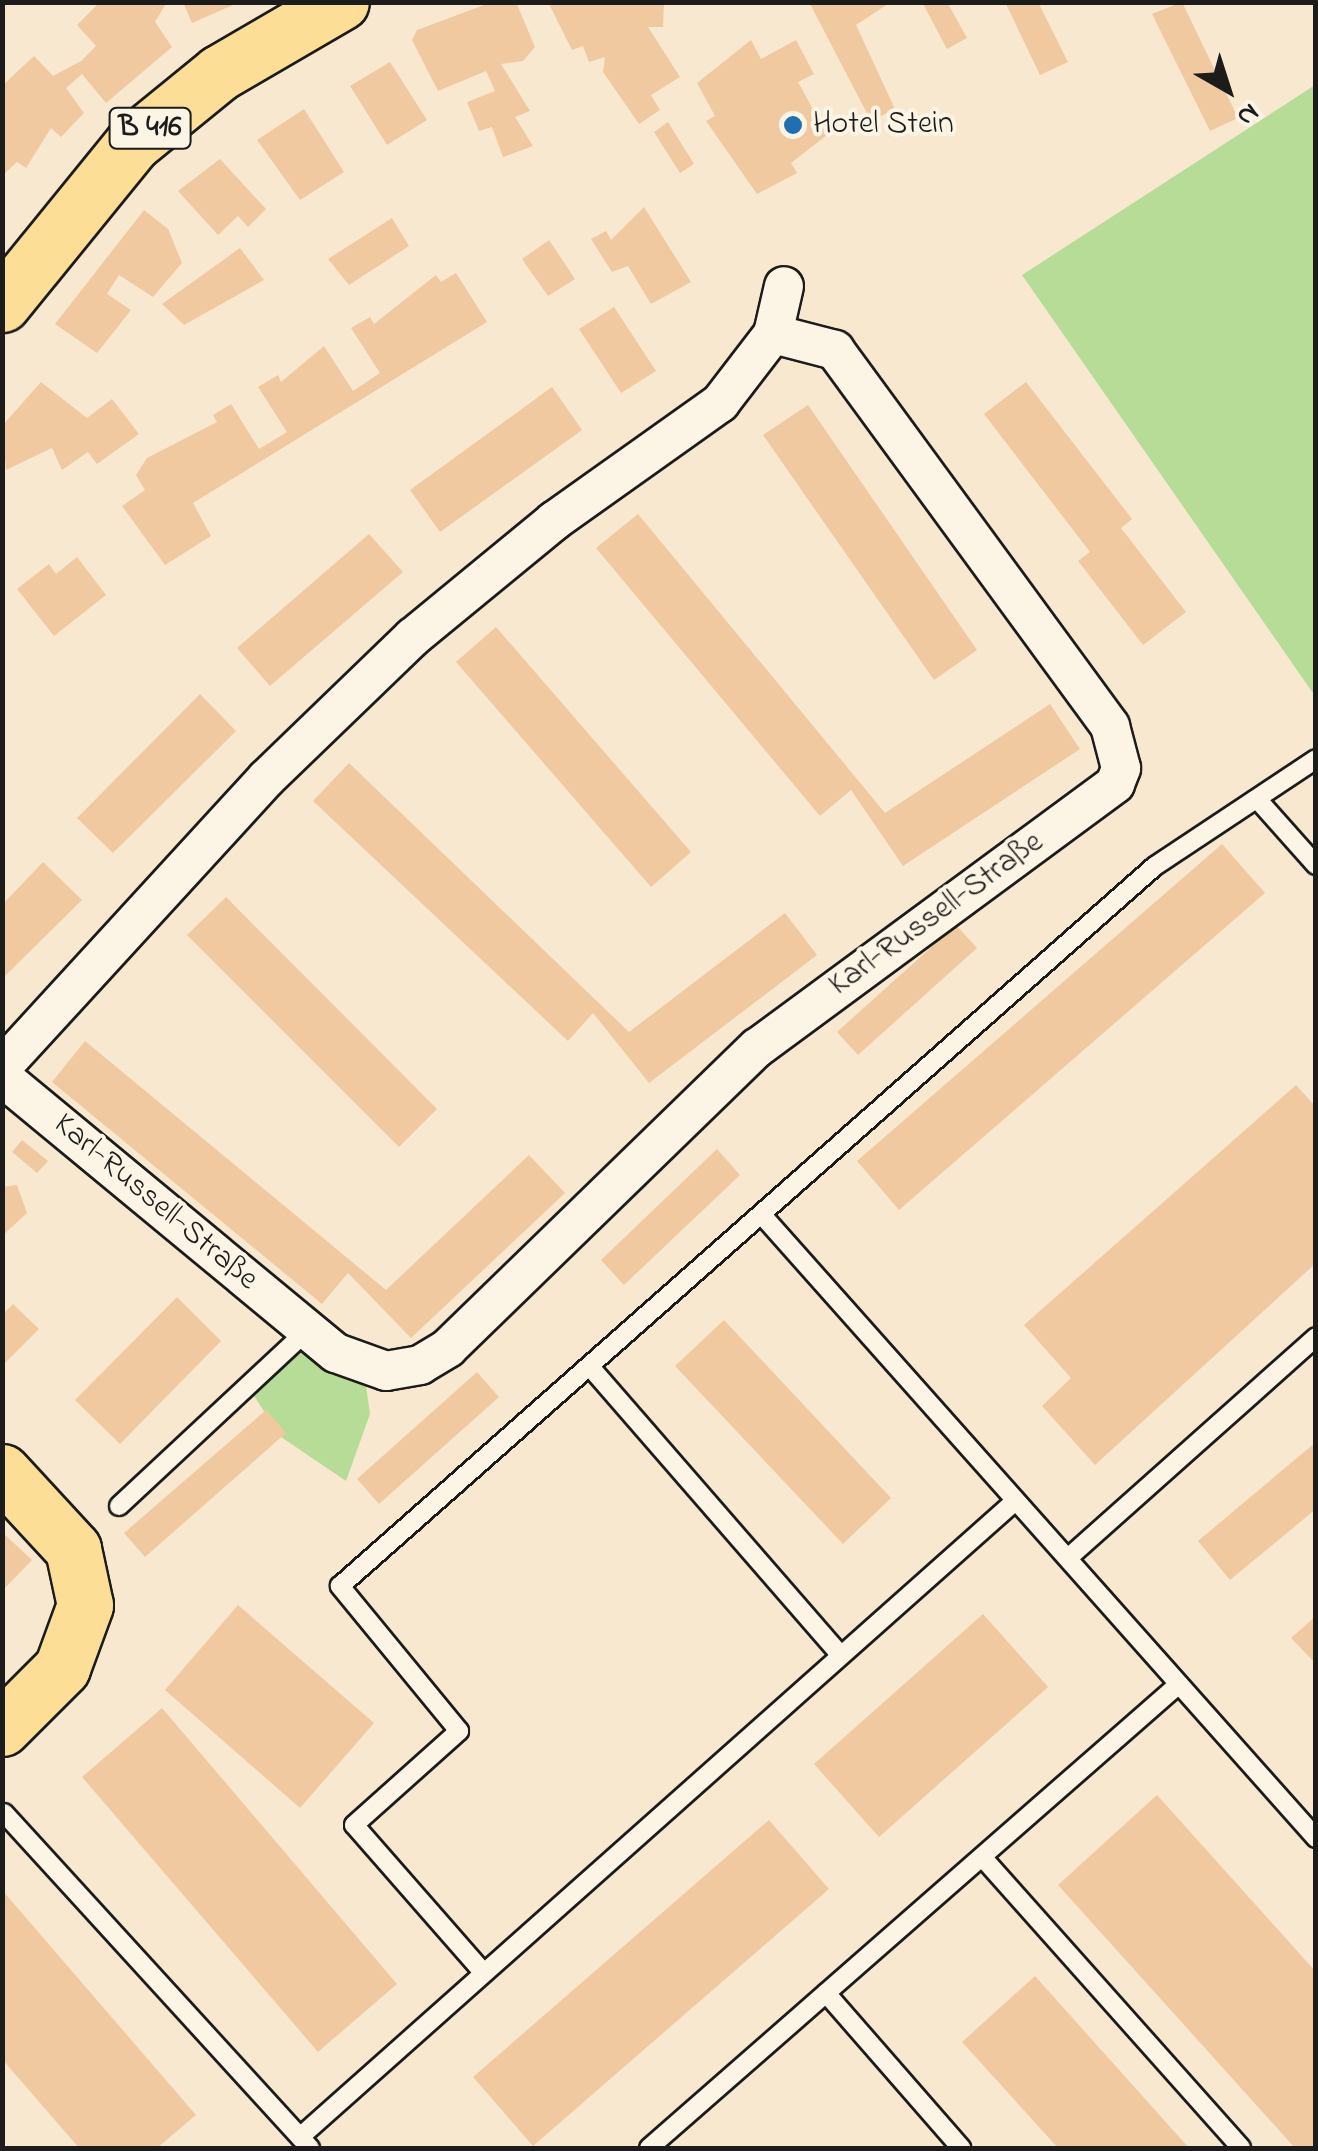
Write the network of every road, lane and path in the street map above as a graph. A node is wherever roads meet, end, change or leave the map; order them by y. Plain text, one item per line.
1 (341, 2) edge
2 (784, 286) dead end
3 (2, 304) edge
4 (773, 334) junction
5 (1316, 759) edge
6 (1258, 800) junction
7 (1316, 865) edge
8 (2, 1068) edge
9 (2, 1077) edge
10 (762, 1215) junction
11 (308, 1330) junction
12 (1316, 1336) edge
13 (591, 1368) junction
14 (2, 1472) edge
15 (1014, 1502) junction
16 (120, 1506) dead end
17 (1068, 1558) junction
18 (838, 1652) junction
19 (1179, 1684) junction
20 (2, 1728) edge
21 (4, 1814) edge
22 (1316, 1838) edge
23 (983, 1858) junction
24 (482, 1971) junction
25 (826, 1993) junction
26 (305, 2143) edge
27 (649, 2148) edge
28 (961, 2148) edge
29 (1241, 2148) edge

1 - 3 main road, B 416
2 - 4 street
4 - 8 street
4 - 11 street, Karl-Russell-Straße
5 - 6 lane
6 - 7 lane
6 - 10 lane
9 - 11 street, Karl-Russell-Straße
10 - 13 lane
10 - 15 lane
11 - 16 lane
12 - 17 lane
13 - 18 lane
13 - 24 lane
14 - 20 main road
15 - 17 lane
15 - 18 lane
17 - 19 lane
18 - 24 lane
19 - 22 lane
19 - 23 lane
21 - 26 lane
23 - 25 lane
23 - 29 lane
24 - 26 lane
25 - 27 lane
25 - 28 lane

